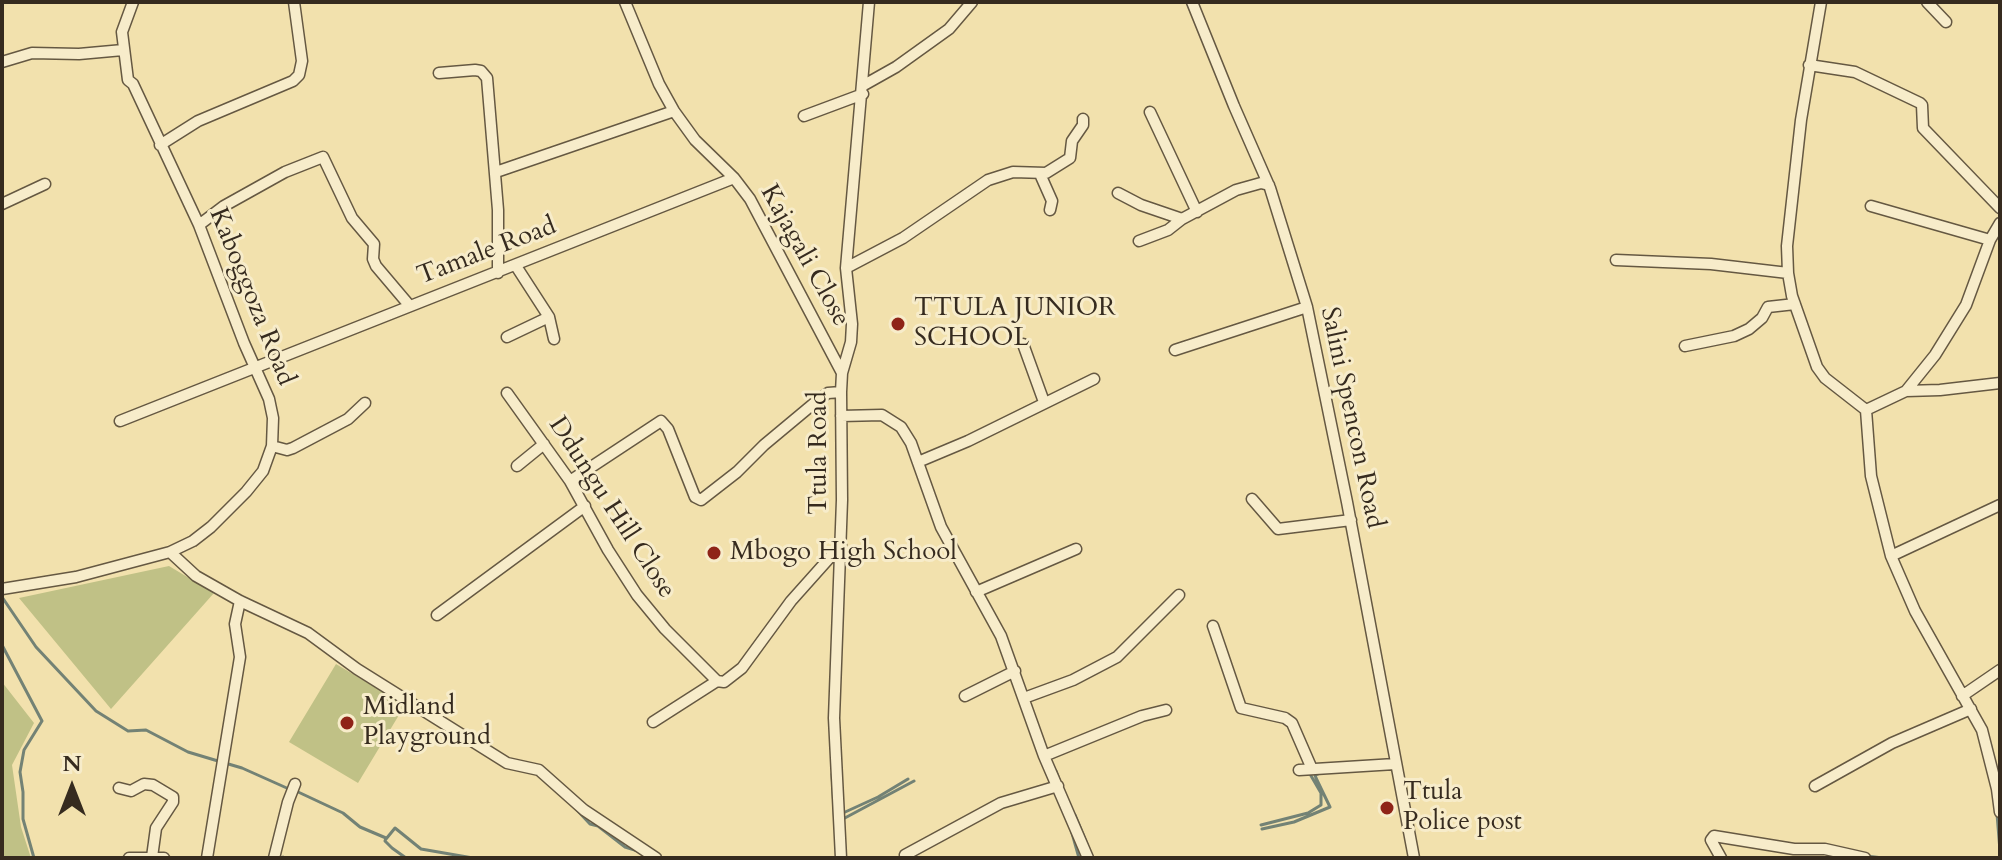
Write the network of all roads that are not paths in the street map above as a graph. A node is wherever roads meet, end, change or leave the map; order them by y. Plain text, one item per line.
1 (133, 2) edge
2 (294, 2) edge
3 (625, 2) edge
4 (869, 2) edge
5 (972, 2) edge
6 (1192, 2) edge
7 (1821, 2) edge
8 (1927, 2) edge
9 (1946, 22) dead end
10 (123, 50) junction
11 (2, 62) edge
12 (1809, 65) junction
13 (439, 73) dead end
14 (863, 89) junction
15 (674, 111) junction
16 (1150, 112) dead end
17 (804, 116) dead end
18 (1083, 119) dead end
19 (160, 145) junction
20 (496, 172) junction
21 (1040, 174) junction
22 (734, 178) junction
23 (45, 184) dead end
24 (1269, 185) junction
25 (1118, 193) dead end
26 (2, 204) edge
27 (1871, 206) dead end
28 (2000, 208) edge
29 (1050, 210) dead end
30 (1197, 212) junction
31 (1182, 219) junction
32 (2000, 223) edge
33 (199, 225) junction
34 (1990, 240) junction
35 (1139, 241) dead end
36 (1616, 260) dead end
37 (516, 266) junction
38 (846, 268) junction
39 (498, 273) junction
40 (1788, 273) junction
41 (1795, 304) junction
42 (409, 305) junction
43 (1307, 307) junction
44 (549, 317) junction
45 (507, 337) dead end
46 (554, 339) dead end
47 (1023, 344) dead end
48 (1685, 346) dead end
49 (1175, 350) dead end
50 (256, 366) junction
51 (842, 373) junction
52 (1094, 379) dead end
53 (2000, 383) edge
54 (1906, 391) junction
55 (841, 392) junction
56 (507, 393) dead end
57 (1044, 402) junction
58 (365, 403) dead end
59 (1866, 410) junction
60 (841, 416) junction
61 (120, 421) dead end
62 (544, 444) junction
63 (272, 446) junction
64 (918, 462) junction
65 (517, 466) dead end
66 (570, 481) junction
67 (1252, 499) dead end
68 (2000, 505) edge
69 (585, 506) junction
70 (1351, 520) junction
71 (841, 545) junction
72 (1076, 549) dead end
73 (170, 552) junction
74 (1891, 556) junction
75 (2, 589) edge
76 (976, 592) junction
77 (1179, 595) dead end
78 (240, 601) junction
79 (437, 615) dead end
80 (1213, 626) dead end
81 (2000, 670) edge
82 (1015, 671) junction
83 (717, 681) junction
84 (965, 696) dead end
85 (1962, 696) junction
86 (1024, 698) junction
87 (1971, 709) junction
88 (1166, 710) dead end
89 (653, 722) dead end
90 (1044, 756) junction
91 (1395, 764) junction
92 (1312, 769) junction
93 (1299, 770) dead end
94 (1058, 786) junction
95 (1815, 786) dead end
96 (119, 788) dead end
97 (294, 789) dead end
98 (1998, 789) edge
99 (2000, 812) edge
100 (905, 855) dead end
101 (158, 857) edge
102 (129, 858) edge
103 (207, 858) edge
104 (274, 858) edge
105 (656, 858) edge
106 (841, 858) edge
107 (1088, 858) edge
108 (1414, 858) edge
109 (1721, 858) edge
110 (1865, 858) edge

1 - 10 street, Kaboggoza Road
2 - 19 street
3 - 15 street, Kajagali Close
4 - 14 street, Ttula Road
5 - 14 street
6 - 24 street, Salini Spencon Road
7 - 12 street
8 - 9 street
10 - 11 street
10 - 19 street, Kaboggoza Road
12 - 28 street
12 - 40 street
13 - 20 street
14 - 17 street
14 - 38 street, Ttula Road
15 - 20 street
15 - 22 street, Kajagali Close
16 - 30 street
18 - 21 street
19 - 33 street, Kaboggoza Road
20 - 39 street
21 - 29 street
21 - 38 street
22 - 37 street, Tamale Road
22 - 51 street, Kajagali Close
23 - 26 street
24 - 30 street
24 - 43 street, Salini Spencon Road
25 - 31 street
27 - 34 street
30 - 31 street
31 - 35 street
32 - 34 street
33 - 42 street
33 - 50 street, Kaboggoza Road
34 - 54 street
36 - 40 street
37 - 39 street, Tamale Road
37 - 44 street
38 - 51 street, Ttula Road
39 - 42 street, Tamale Road
40 - 41 street
41 - 48 street
41 - 59 street
42 - 50 street, Tamale Road
43 - 49 street
43 - 70 street, Salini Spencon Road
44 - 45 street
44 - 46 street
47 - 57 street
50 - 61 street, Tamale Road
50 - 63 street, Kaboggoza Road
51 - 55 street, Ttula Road
52 - 57 street
53 - 54 street
54 - 59 street
55 - 60 street, Ttula Road
55 - 66 street
56 - 62 street, Ddungu Hill Close
57 - 64 street
58 - 63 street
59 - 74 street
60 - 64 street
60 - 71 street, Ttula Road
62 - 65 street
62 - 66 street, Ddungu Hill Close
63 - 73 street, Kaboggoza Road
64 - 76 street
66 - 69 street, Ddungu Hill Close
67 - 70 street
68 - 74 street
69 - 79 street
69 - 83 street, Ddungu Hill Close
70 - 91 street, Salini Spencon Road
71 - 83 street
71 - 106 street, Ttula Road
72 - 76 street
73 - 75 street, Kaboggoza Road
73 - 78 street
74 - 85 street
76 - 82 street
77 - 86 street
78 - 103 street
78 - 105 street
80 - 92 street
81 - 85 street
82 - 84 street
82 - 86 street
83 - 89 street
85 - 87 street
86 - 90 street
87 - 95 street
87 - 98 street
88 - 90 street
90 - 94 street
91 - 92 street
91 - 108 street, Salini Spencon Road
92 - 93 street
94 - 100 street
94 - 107 street
96 - 101 street
97 - 104 street
98 - 99 street
101 - 102 street
109 - 110 street

